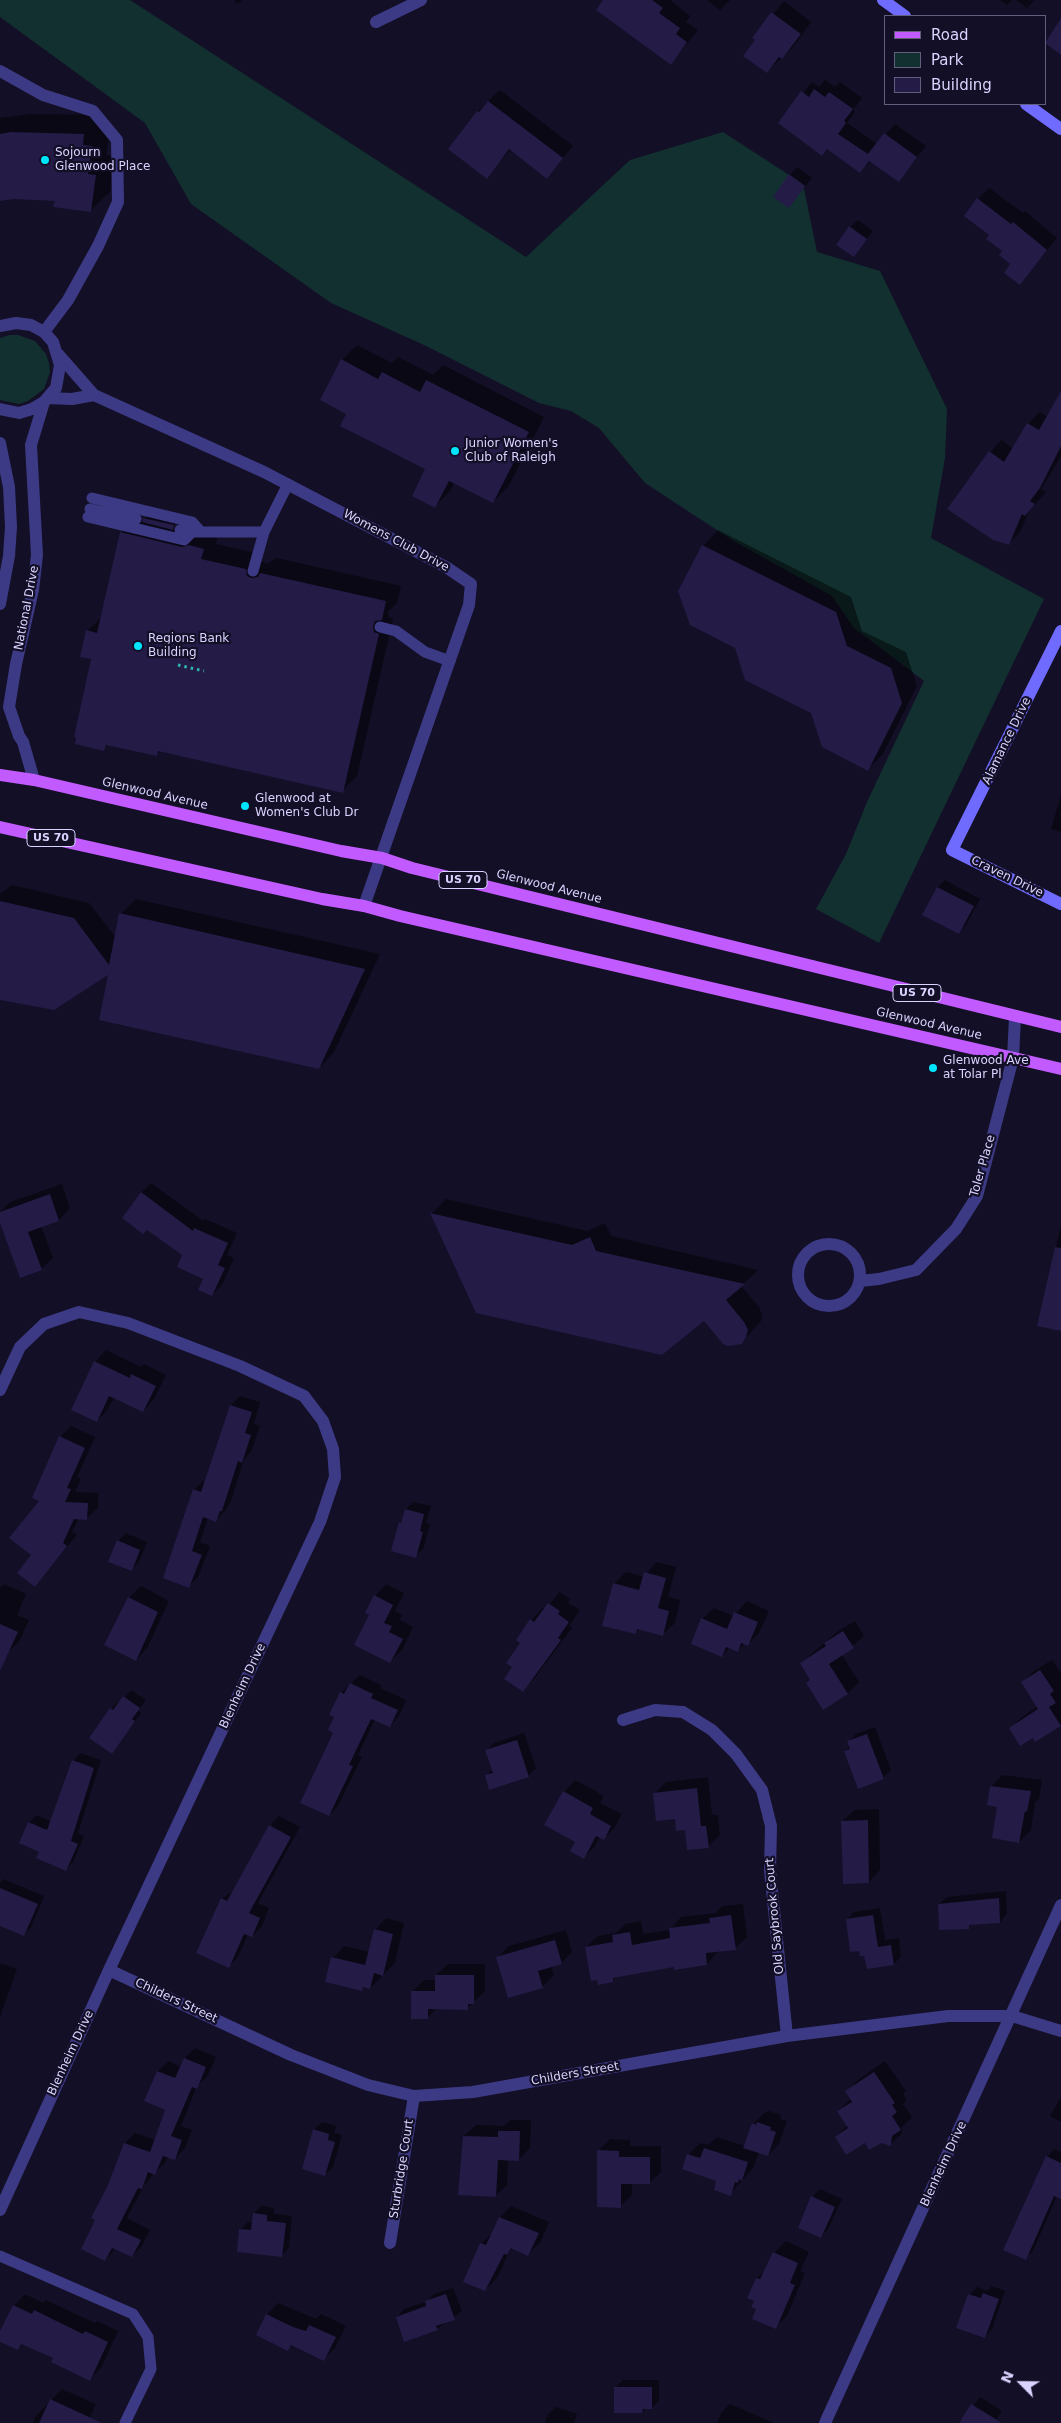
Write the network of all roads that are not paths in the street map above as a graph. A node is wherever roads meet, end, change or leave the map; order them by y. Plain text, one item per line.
1 (421, 0) edge
2 (883, 0) edge
3 (904, 15) edge
4 (376, 22) dead end
5 (0, 71) edge
6 (1027, 105) edge
7 (1061, 129) edge
8 (0, 326) edge
9 (44, 332) junction
10 (58, 354) junction
11 (94, 395) junction
12 (46, 400) junction
13 (0, 409) edge
14 (0, 443) edge
15 (288, 484) junction
16 (90, 508) junction
17 (136, 519) dead end
18 (180, 530) dead end
19 (196, 532) junction
20 (264, 532) junction
21 (253, 571) dead end
22 (2, 584) edge
23 (0, 604) edge
24 (380, 627) dead end
25 (1061, 631) edge
26 (450, 661) junction
27 (0, 775) edge
28 (34, 780) junction
29 (0, 827) edge
30 (952, 850) joint
31 (382, 858) junction
32 (1061, 904) edge
33 (364, 906) junction
34 (1015, 1017) junction
35 (1061, 1027) edge
36 (1013, 1058) junction
37 (1061, 1069) edge
38 (860, 1281) junction
39 (0, 1390) edge
40 (624, 1720) dead end
41 (1061, 1905) edge
42 (109, 1970) junction
43 (1012, 2016) junction
44 (1061, 2031) edge
45 (787, 2036) junction
46 (414, 2096) junction
47 (0, 2210) edge
48 (390, 2243) dead end
49 (0, 2256) edge
50 (125, 2423) edge
51 (825, 2423) edge

1 - 4 street
2 - 3 street
5 - 9 street
6 - 7 street
8 - 9 street
9 - 10 street, Womens Club Drive
10 - 11 street, Womens Club Drive
10 - 12 street, National Drive
11 - 12 street
11 - 15 street, Womens Club Drive
12 - 13 street
12 - 28 street, National Drive
14 - 22 street
15 - 20 lane
15 - 26 street, Womens Club Drive
16 - 17 lane
16 - 19 lane
16 - 19 lane
18 - 19 lane
19 - 20 lane
20 - 21 lane
22 - 23 street
24 - 26 lane
25 - 30 street, Alamance Drive
26 - 31 street, Womens Club Drive
27 - 28 main road, Glenwood Avenue / US 70
28 - 31 main road, Glenwood Avenue / US 70
29 - 33 main road, Glenwood Avenue / US 70
30 - 32 street, Craven Drive
31 - 33 street, Womens Club Drive
31 - 34 main road, Glenwood Avenue / US 70
33 - 36 main road, Glenwood Avenue / US 70
34 - 35 main road, Glenwood Avenue / US 70
34 - 36 street, Toler Place
36 - 37 main road, Glenwood Avenue / US 70
36 - 38 street, Toler Place
38 - 38 street
39 - 42 street, Blenheim Drive
40 - 45 street, Old Saybrook Court
41 - 43 street, Blenheim Drive
42 - 46 street, Childers Street
42 - 47 street, Blenheim Drive
43 - 44 street, Childers Street
43 - 45 street, Childers Street
43 - 51 street, Blenheim Drive
45 - 46 street, Childers Street
46 - 48 street, Sturbridge Court
49 - 50 lane

